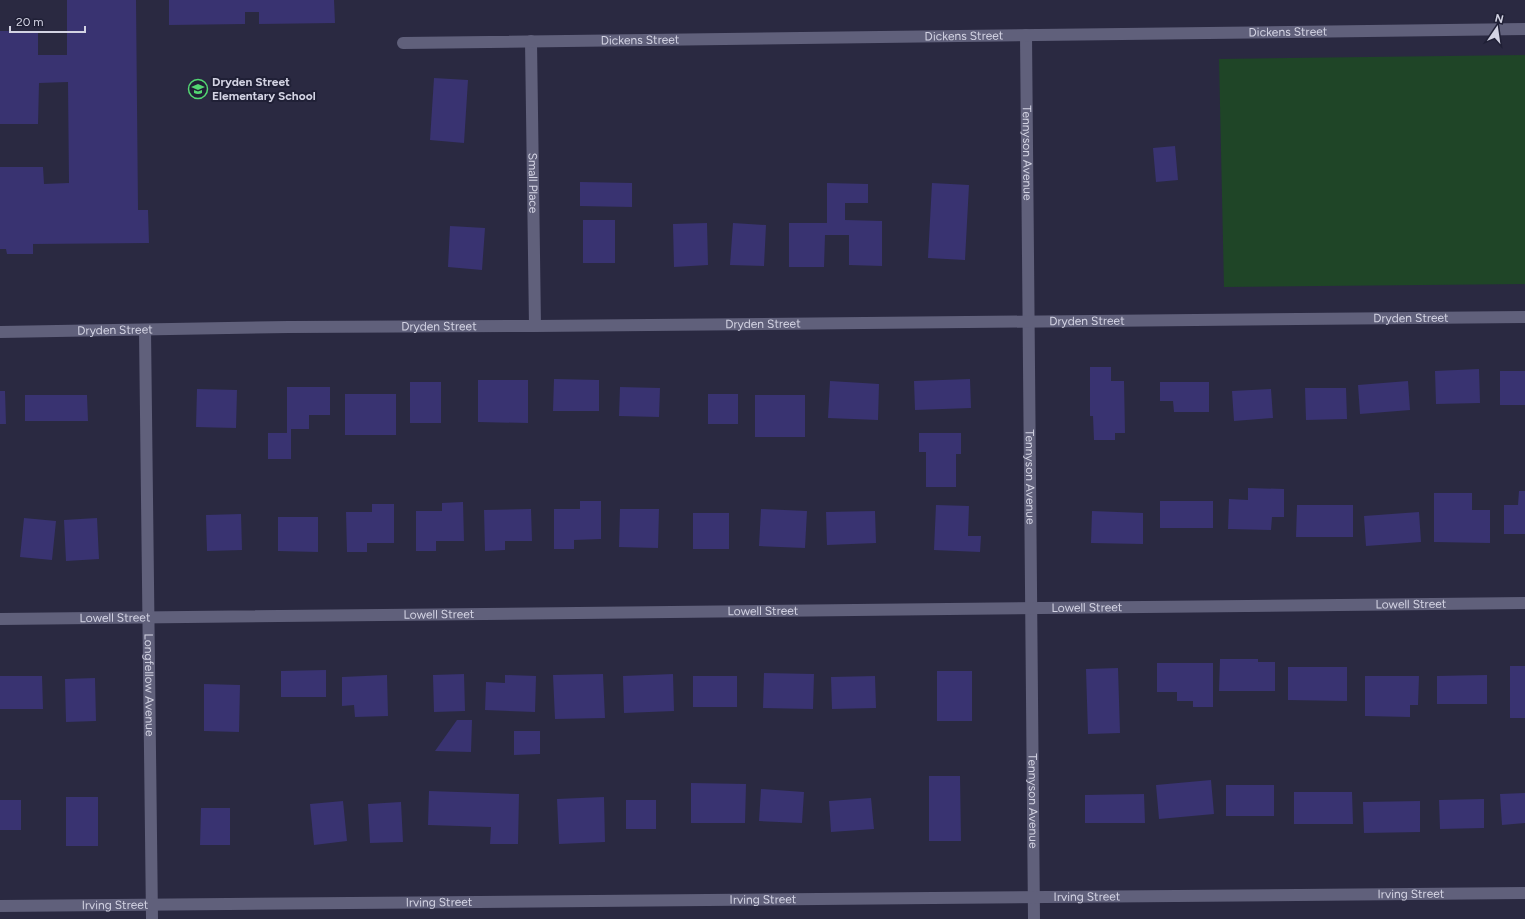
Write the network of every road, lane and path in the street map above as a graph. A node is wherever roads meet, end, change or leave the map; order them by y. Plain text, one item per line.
1 (1525, 29) edge
2 (1026, 35) junction
3 (531, 40) junction
4 (403, 43) dead end
5 (1525, 317) edge
6 (1029, 321) junction
7 (535, 326) junction
8 (144, 330) junction
9 (0, 332) edge
10 (1525, 603) edge
11 (1032, 609) junction
12 (148, 618) junction
13 (0, 619) edge
14 (1525, 893) edge
15 (1034, 896) junction
16 (151, 904) junction
17 (0, 906) edge
18 (152, 919) edge
19 (1034, 919) edge

1 - 2 street, Dickens Street
2 - 3 street, Dickens Street
2 - 6 street, Tennyson Avenue
3 - 4 street, Dickens Street
3 - 7 street, Small Place
5 - 6 street, Dryden Street
6 - 7 street, Dryden Street
6 - 11 street, Tennyson Avenue
7 - 8 street, Dryden Street
8 - 9 street, Dryden Street
8 - 12 street, Longfellow Avenue
10 - 11 street, Lowell Street
11 - 12 street, Lowell Street
11 - 15 street, Tennyson Avenue
12 - 13 street, Lowell Street
12 - 16 street, Longfellow Avenue
14 - 15 street, Irving Street
15 - 16 street, Irving Street
15 - 19 street, Tennyson Avenue
16 - 17 street, Irving Street
16 - 18 street, Longfellow Avenue

